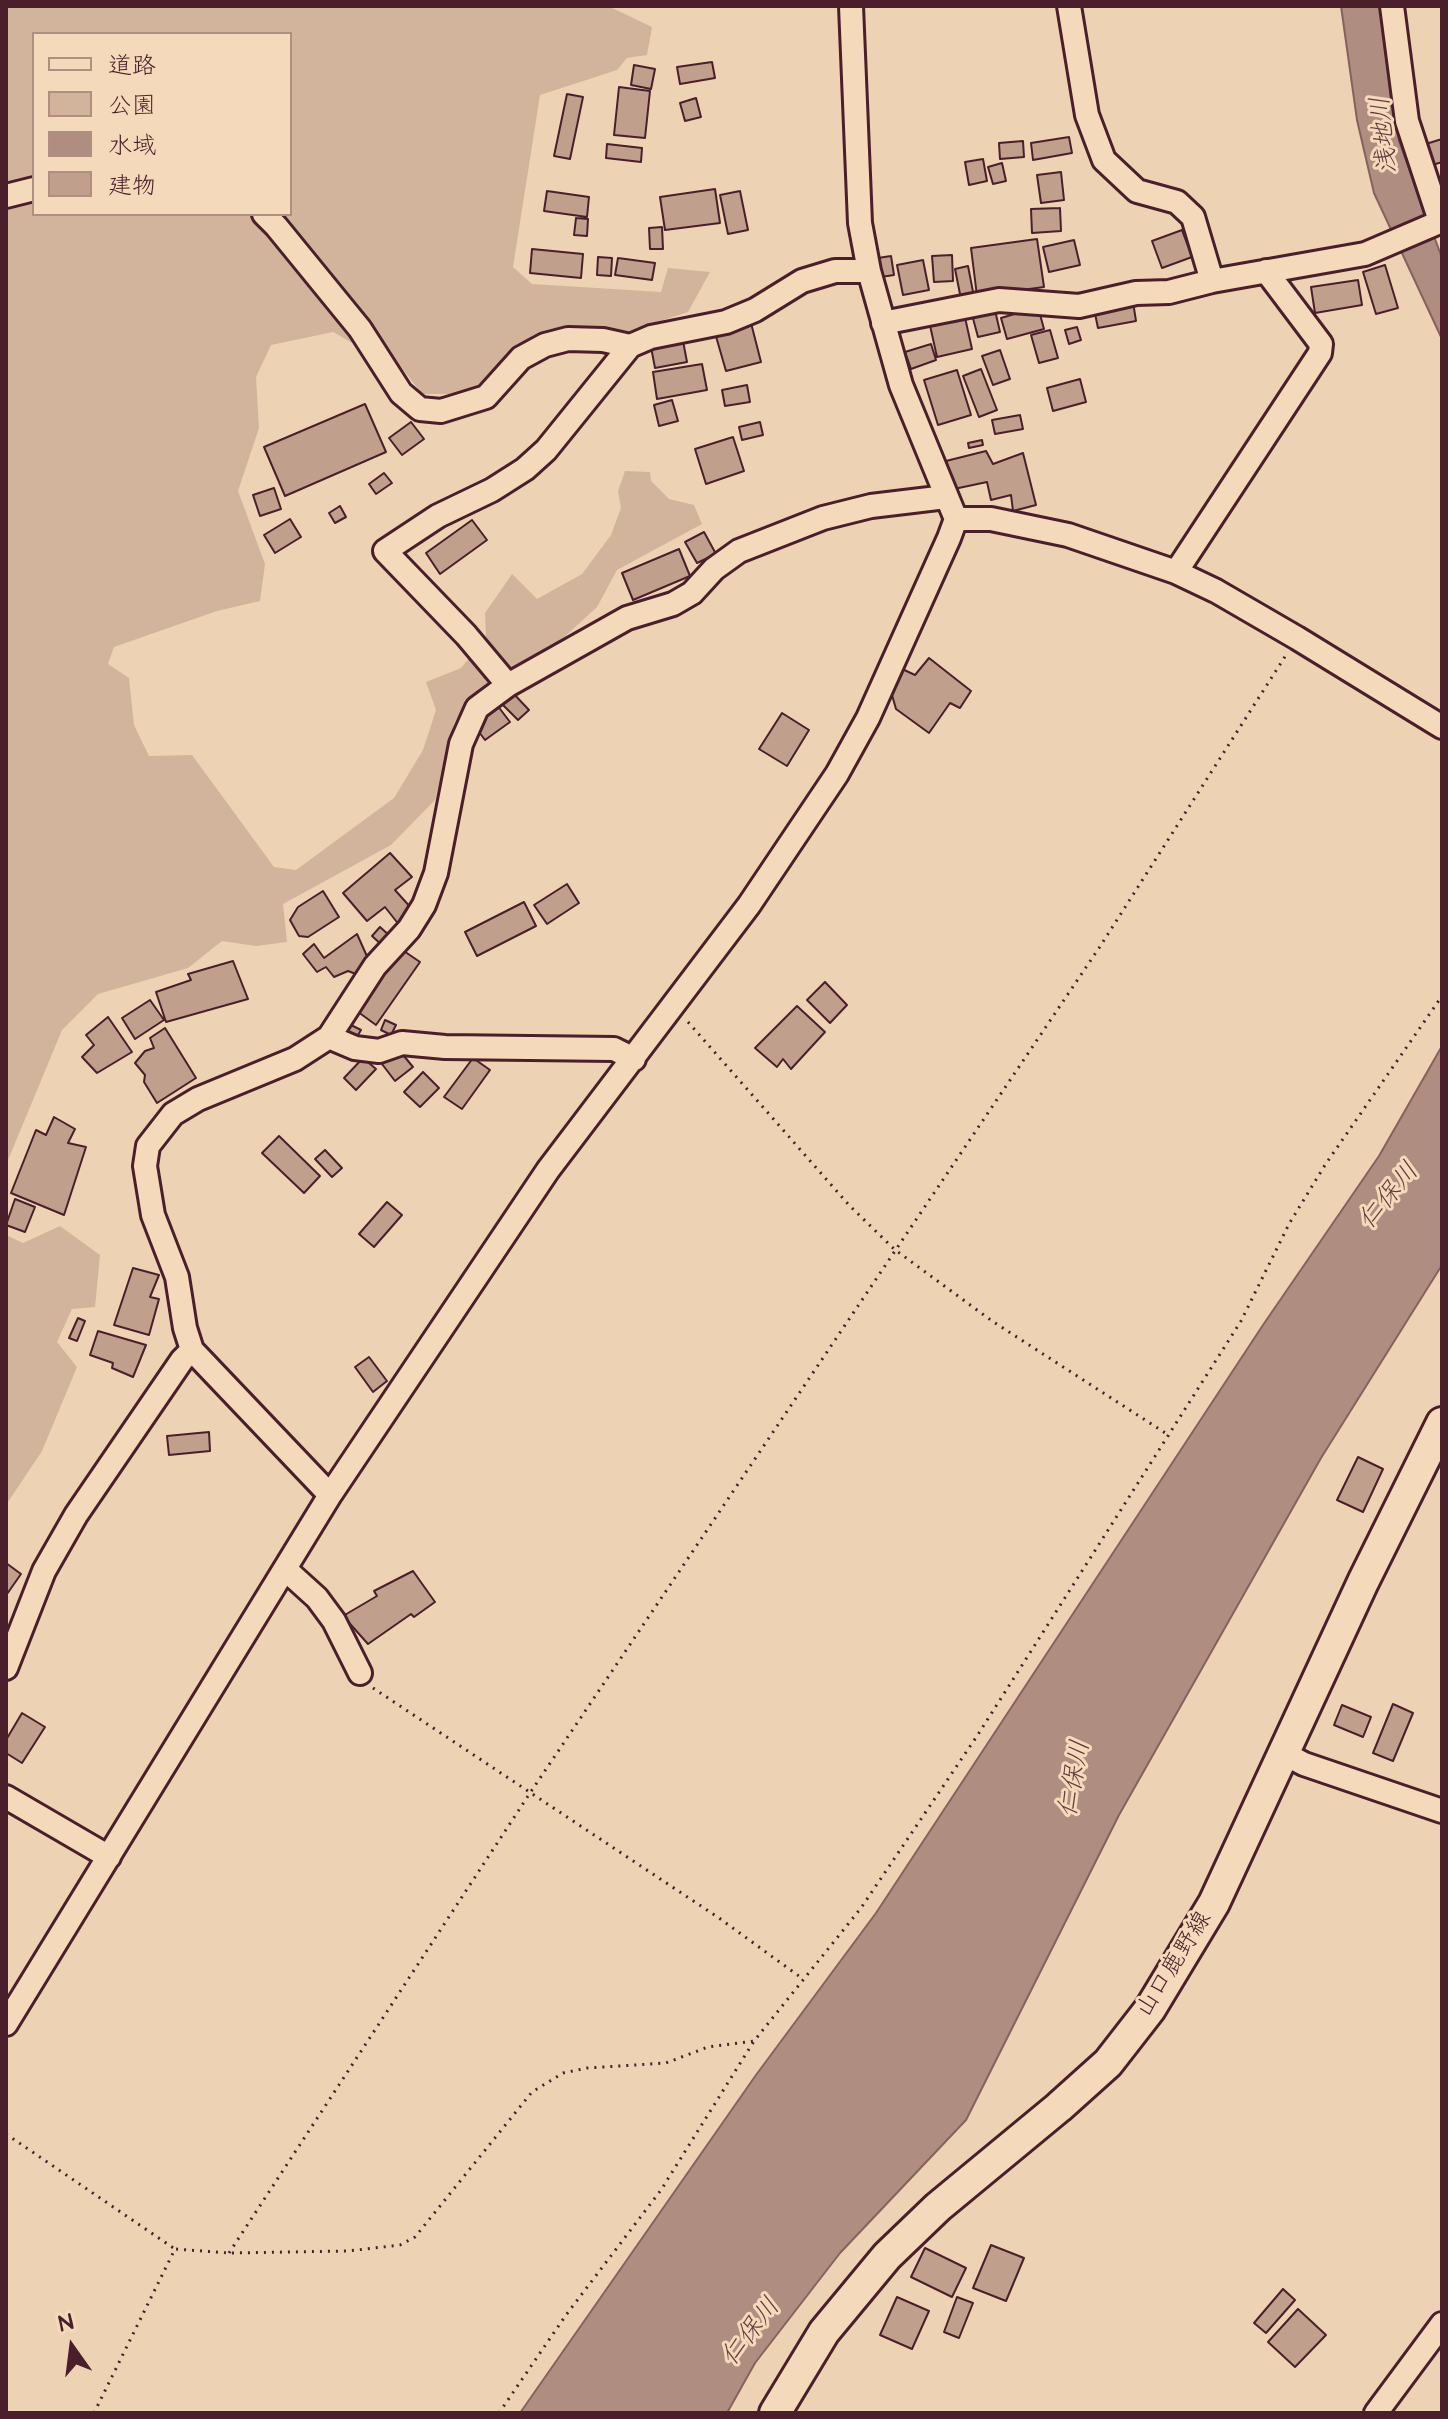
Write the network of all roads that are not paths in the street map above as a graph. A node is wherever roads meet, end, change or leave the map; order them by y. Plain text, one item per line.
1 (851, 6) edge
2 (1069, 6) edge
3 (1392, 6) edge
4 (32, 190) edge
5 (6, 196) edge
6 (266, 216) edge
7 (1438, 222) edge
8 (869, 271) junction
9 (1266, 271) junction
10 (1212, 281) junction
11 (883, 323) junction
12 (630, 346) junction
13 (946, 497) junction
14 (956, 519) junction
15 (1176, 572) junction
16 (508, 685) junction
17 (1442, 727) edge
18 (329, 1037) junction
19 (634, 1059) junction
20 (192, 1350) junction
21 (1442, 1423) edge
22 (330, 1495) junction
23 (285, 1569) junction
24 (6, 1668) edge
25 (360, 1673) road end
26 (1285, 1754) junction
27 (6, 1797) edge
28 (1442, 1811) edge
29 (109, 1857) junction
30 (6, 2024) edge
31 (1442, 2324) edge
32 (775, 2413) edge
33 (1376, 2413) edge

1 - 8 street
2 - 10 street
3 - 7 street
4 - 5 street
6 - 12 street
7 - 9 street
8 - 11 street
8 - 12 street
9 - 10 street
9 - 15 street
10 - 11 street
11 - 13 street
12 - 16 street
13 - 14 street
13 - 16 street
14 - 15 street
14 - 19 street
15 - 17 street
16 - 18 street
18 - 19 street
18 - 20 street
19 - 22 street
20 - 22 street
20 - 24 street
21 - 26 main road, 山口鹿野線
22 - 23 street
23 - 25 street
23 - 29 street
26 - 28 street
26 - 32 main road, 山口鹿野線
27 - 29 street
29 - 30 street
31 - 33 street

